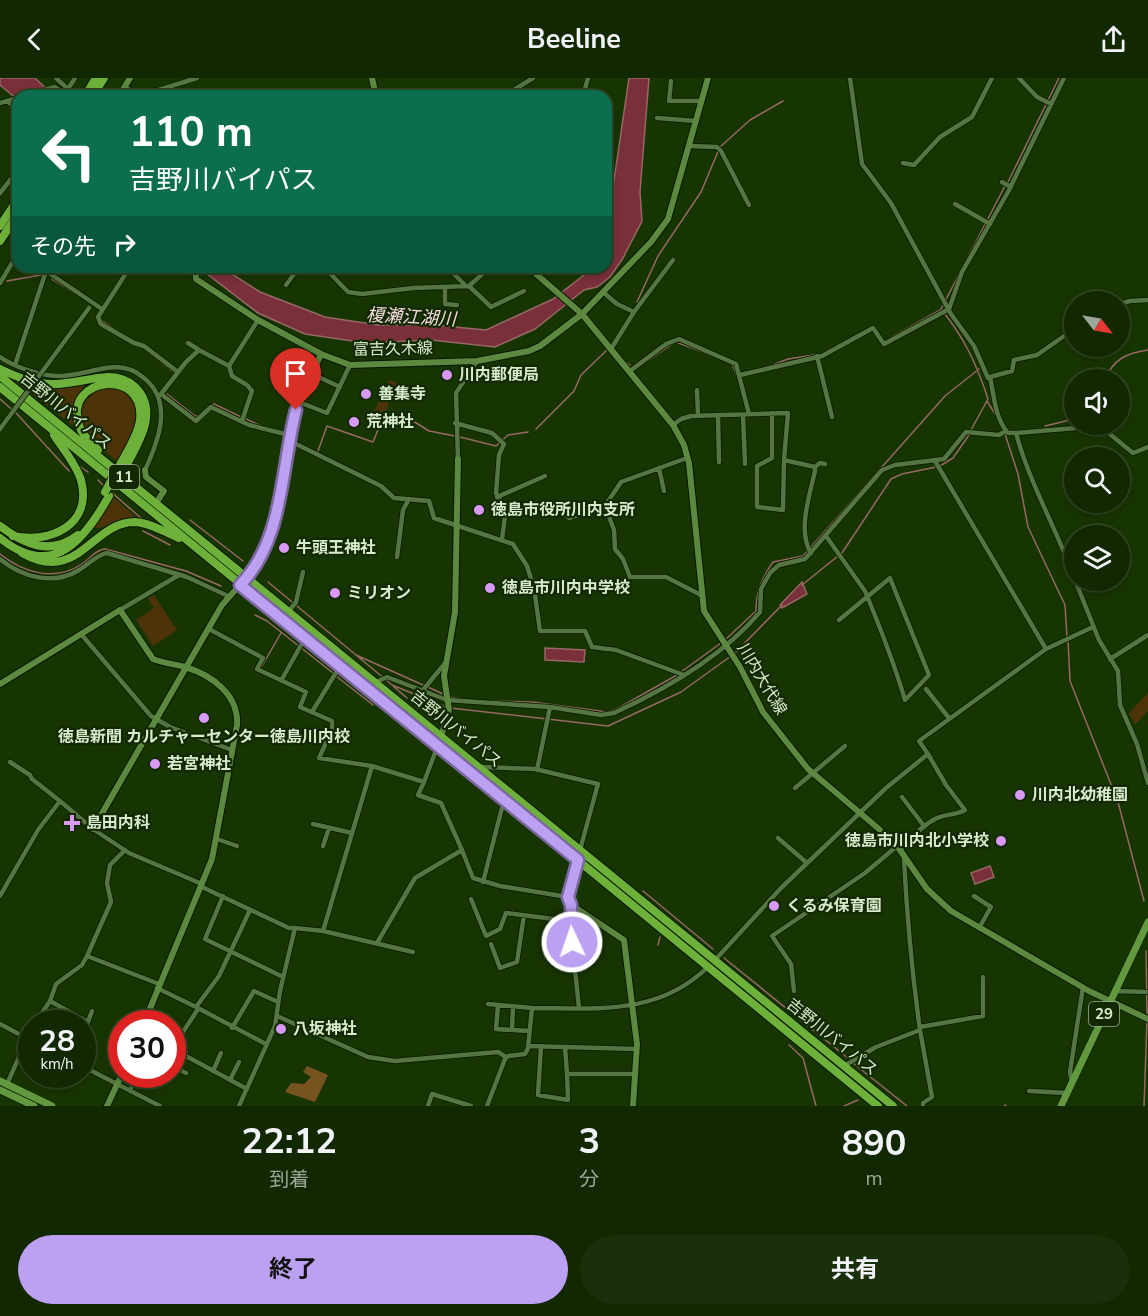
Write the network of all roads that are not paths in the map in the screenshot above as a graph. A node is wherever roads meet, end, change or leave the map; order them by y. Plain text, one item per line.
1 (56, 78) edge
2 (75, 78) edge
3 (130, 78) edge
4 (197, 78) edge
5 (533, 78) edge
6 (708, 78) edge
7 (850, 78) edge
8 (992, 78) edge
9 (1019, 78) edge
10 (1064, 78) edge
11 (671, 81) dead end
12 (125, 87) junction
13 (68, 89) joint
14 (45, 90) edge
15 (59, 90) edge
16 (123, 90) edge
17 (130, 90) edge
18 (158, 90) edge
19 (514, 90) edge
20 (12, 100) edge
21 (8, 101) junction
22 (701, 101) junction
23 (0, 103) edge
24 (1050, 104) junction
25 (12, 105) edge
26 (657, 118) dead end
27 (696, 121) junction
28 (689, 146) junction
29 (903, 163) dead end
30 (12, 178) edge
31 (1002, 182) dead end
32 (1011, 187) junction
33 (0, 193) edge
34 (955, 204) dead end
35 (749, 205) dead end
36 (12, 208) edge
37 (12, 224) edge
38 (990, 224) junction
39 (0, 226) edge
40 (0, 243) edge
41 (673, 260) dead end
42 (12, 263) edge
43 (44, 273) edge
44 (51, 273) edge
45 (126, 273) edge
46 (196, 273) edge
47 (294, 273) edge
48 (330, 273) edge
49 (453, 273) edge
50 (483, 273) edge
51 (535, 273) edge
52 (0, 283) edge
53 (295, 286) dead end
54 (467, 286) junction
55 (445, 287) junction
56 (524, 291) dead end
57 (603, 292) junction
58 (1148, 300) edge
59 (93, 302) junction
60 (1130, 302) edge
61 (457, 305) dead end
62 (947, 306) junction
63 (102, 309) junction
64 (634, 312) junction
65 (582, 314) junction
66 (258, 320) junction
67 (1064, 336) edge
68 (188, 343) dead end
69 (611, 349) junction
70 (200, 350) junction
71 (321, 354) junction
72 (817, 356) junction
73 (0, 357) edge
74 (477, 361) junction
75 (15, 365) junction
76 (350, 365) junction
77 (229, 366) junction
78 (0, 369) edge
79 (630, 371) junction
80 (178, 372) junction
81 (312, 374) junction
82 (740, 375) junction
83 (0, 376) edge
84 (990, 377) junction
85 (0, 387) edge
86 (340, 387) junction
87 (697, 390) dead end
88 (160, 395) junction
89 (299, 402) junction
90 (772, 413) junction
91 (749, 414) junction
92 (698, 415) junction
93 (718, 415) junction
94 (743, 415) junction
95 (832, 417) dead end
96 (243, 419) junction
97 (455, 423) junction
98 (673, 425) junction
99 (47, 426) junction
100 (0, 429) edge
101 (1004, 432) junction
102 (1016, 433) junction
103 (289, 438) junction
104 (1148, 447) edge
105 (687, 458) junction
106 (772, 458) junction
107 (458, 459) joint
108 (784, 459) junction
109 (719, 462) dead end
110 (123, 464) junction
111 (745, 464) dead end
112 (825, 464) dead end
113 (109, 465) junction
114 (937, 465) junction
115 (815, 467) junction
116 (659, 468) junction
117 (145, 470) joint
118 (545, 476) dead end
119 (664, 491) dead end
120 (107, 494) junction
121 (497, 497) junction
122 (410, 499) junction
123 (156, 503) junction
124 (605, 506) junction
125 (563, 514) dead end
126 (0, 526) edge
127 (458, 526) junction
128 (13, 536) junction
129 (826, 536) junction
130 (0, 538) edge
131 (502, 539) junction
132 (188, 541) junction
133 (809, 550) junction
134 (1064, 552) edge
135 (22, 553) junction
136 (397, 557) dead end
137 (0, 559) edge
138 (303, 572) dead end
139 (179, 575) junction
140 (248, 577) junction
141 (240, 585) junction
142 (1080, 591) edge
143 (228, 596) junction
144 (701, 596) junction
145 (868, 598) junction
146 (293, 607) junction
147 (120, 610) junction
148 (839, 620) dead end
149 (1093, 627) junction
150 (209, 629) junction
151 (81, 634) junction
152 (1148, 635) edge
153 (724, 643) junction
154 (302, 644) junction
155 (1046, 649) junction
156 (1110, 659) junction
157 (446, 662) junction
158 (187, 667) junction
159 (336, 671) junction
160 (682, 673) junction
161 (282, 679) junction
162 (380, 679) junction
163 (1, 682) edge
164 (425, 688) junction
165 (926, 689) dead end
166 (447, 701) junction
167 (550, 707) junction
168 (312, 712) junction
169 (949, 718) junction
170 (156, 720) junction
171 (440, 741) junction
172 (845, 746) dead end
173 (232, 750) junction
174 (928, 754) junction
175 (10, 762) dead end
176 (372, 766) junction
177 (479, 767) junction
178 (537, 770) junction
179 (813, 773) junction
180 (424, 783) junction
181 (1148, 783) edge
182 (795, 788) dead end
183 (902, 798) dead end
184 (504, 800) junction
185 (60, 801) junction
186 (860, 813) junction
187 (313, 824) dead end
188 (924, 826) junction
189 (329, 828) junction
190 (93, 829) junction
191 (352, 833) junction
192 (778, 838) dead end
193 (217, 839) junction
194 (237, 846) dead end
195 (323, 846) dead end
196 (898, 849) junction
197 (125, 850) junction
198 (462, 850) junction
199 (580, 850) junction
200 (904, 859) junction
201 (578, 860) junction
202 (807, 863) junction
203 (483, 882) junction
204 (202, 886) junction
205 (0, 896) edge
206 (223, 896) junction
207 (974, 896) dead end
208 (568, 897) junction
209 (471, 899) dead end
210 (571, 905) junction
211 (250, 910) junction
212 (524, 915) junction
213 (570, 921) junction
214 (1148, 922) edge
215 (295, 928) junction
216 (979, 928) junction
217 (323, 931) junction
218 (377, 943) junction
219 (491, 944) dead end
220 (230, 952) junction
221 (413, 952) dead end
222 (87, 956) junction
223 (714, 960) junction
224 (707, 967) junction
225 (283, 977) junction
226 (983, 977) dead end
227 (158, 986) junction
228 (1083, 987) junction
229 (794, 991) dead end
230 (1114, 991) junction
231 (1145, 993) edge
232 (50, 1001) junction
233 (278, 1002) junction
234 (1110, 1002) junction
235 (488, 1004) dead end
236 (498, 1005) junction
237 (633, 1005) junction
238 (513, 1006) junction
239 (197, 1008) junction
240 (532, 1008) junction
241 (579, 1008) junction
242 (44, 1010) edge
243 (66, 1010) edge
244 (149, 1010) edge
245 (277, 1016) junction
246 (1146, 1018) edge
247 (0, 1024) edge
248 (186, 1026) edge
249 (232, 1028) junction
250 (920, 1029) junction
251 (512, 1030) junction
252 (530, 1031) junction
253 (18, 1034) edge
254 (266, 1044) junction
255 (528, 1046) junction
256 (541, 1046) junction
257 (565, 1047) junction
258 (636, 1049) junction
259 (221, 1053) dead end
260 (186, 1055) edge
261 (18, 1058) edge
262 (507, 1058) junction
263 (239, 1062) dead end
264 (848, 1062) junction
265 (213, 1071) junction
266 (567, 1074) junction
267 (636, 1074) junction
268 (230, 1080) junction
269 (1072, 1082) junction
270 (3, 1083) edge
271 (115, 1088) edge
272 (124, 1088) edge
273 (131, 1088) edge
274 (247, 1089) junction
275 (0, 1090) edge
276 (130, 1091) junction
277 (1029, 1091) dead end
278 (1067, 1092) junction
279 (34, 1106) edge
280 (52, 1106) edge
281 (107, 1106) edge
282 (160, 1106) edge
283 (239, 1106) edge
284 (428, 1106) edge
285 (471, 1106) edge
286 (487, 1106) edge
287 (633, 1106) edge
288 (878, 1106) edge
289 (893, 1106) edge
290 (923, 1106) edge
291 (1061, 1106) edge

1 - 13 street
2 - 13 street
3 - 12 main road
4 - 18 street
5 - 19 street
6 - 22 main road, 富吉久木線
7 - 62 street
8 - 29 street
9 - 24 street
10 - 24 street
11 - 22 street
12 - 16 main road
12 - 17 street
14 - 15 street
20 - 21 street
21 - 23 street
21 - 25 street
22 - 27 main road, 富吉久木線
24 - 32 street
26 - 27 street
27 - 28 main road, 富吉久木線
28 - 35 street
28 - 57 main road, 富吉久木線
30 - 33 street
31 - 32 street
32 - 38 street
34 - 38 street
36 - 39 highway
37 - 40 highway
38 - 62 street
41 - 64 street
42 - 52 street
43 - 75 street
44 - 59 street
45 - 63 street
46 - 66 main road, 富吉久木線
47 - 53 street
48 - 55 street
49 - 54 street
50 - 54 street
51 - 65 main road, 川内大代線
54 - 55 street
54 - 56 street
55 - 61 street
57 - 64 street
57 - 65 main road, 富吉久木線
58 - 60 street
59 - 63 street
59 - 100 street, bridge
62 - 72 street
62 - 84 street
63 - 80 street
64 - 69 street
65 - 69 main road, 川内大代線
65 - 74 main road, 富吉久木線
66 - 71 main road, 富吉久木線
66 - 77 street
67 - 84 street
68 - 70 street
69 - 79 main road, 川内大代線
70 - 77 street
70 - 80 street
71 - 76 main road, 富吉久木線
71 - 81 main road
72 - 82 street
72 - 95 street
73 - 75 street
74 - 76 main road, 富吉久木線
74 - 97 street
75 - 88 street
76 - 86 street
77 - 96 street
78 - 110 highway
79 - 82 street
79 - 98 main road, 川内大代線
80 - 88 street
81 - 86 street
81 - 89 main road
82 - 91 street
83 - 113 highway, 吉野川バイパス / 11
84 - 101 street
85 - 99 highway, 吉野川バイパス / 11
86 - 89 street
87 - 92 street
88 - 96 street
88 - 117 street
89 - 103 main road
90 - 91 street
90 - 106 street
90 - 108 street
91 - 94 street
92 - 93 street
92 - 98 street
93 - 94 street
93 - 109 street
94 - 111 street
96 - 103 street
97 - 107 street
97 - 121 street
98 - 105 main road, 川内大代線
99 - 128 highway
99 - 132 highway, 吉野川バイパス / 11
101 - 102 street
101 - 114 street
102 - 104 street
102 - 134 street
103 - 122 street
103 - 140 main road
105 - 116 street
105 - 144 main road, 川内大代線
106 - 108 street
106 - 108 street
107 - 127 main road
108 - 115 street
110 - 113 highway
110 - 120 highway
112 - 115 street
113 - 123 highway, 吉野川バイパス / 11
114 - 129 street
114 - 155 street
115 - 133 street
116 - 119 street
116 - 124 street
117 - 123 main road
118 - 121 street
120 - 128 highway
120 - 135 highway
121 - 131 street
122 - 127 street
122 - 136 street
123 - 140 highway, 吉野川バイパス / 11
124 - 125 street
124 - 144 street
126 - 128 highway
127 - 131 street
127 - 157 main road
129 - 133 street
129 - 145 street
130 - 135 highway
131 - 160 street
132 - 135 highway
132 - 141 highway, 吉野川バイパス / 11
133 - 153 street
137 - 139 street
138 - 146 street
139 - 143 street
139 - 147 street
140 - 141 main road
140 - 146 highway, 吉野川バイパス / 11
141 - 143 main road
141 - 154 highway, 吉野川バイパス / 11
142 - 149 street
143 - 150 main road
144 - 153 main road, 川内大代線
145 - 145 street
145 - 148 street
146 - 162 highway, 吉野川バイパス / 11
147 - 151 main road
147 - 158 main road
149 - 155 street
149 - 156 street
150 - 158 main road
150 - 161 street
151 - 163 main road
151 - 170 street
152 - 156 street
153 - 160 street
153 - 179 main road, 川内大代線
154 - 159 highway, 吉野川バイパス / 11
154 - 161 street
155 - 169 street
156 - 181 street
157 - 164 street
157 - 166 main road
158 - 170 main road
158 - 173 main road
159 - 168 street
159 - 171 highway, 吉野川バイパス / 11
160 - 167 street
161 - 168 street
162 - 164 street
162 - 171 highway, 吉野川バイパス / 11
164 - 166 street
165 - 169 street
166 - 167 street
166 - 171 main road
167 - 178 street
168 - 176 street
169 - 174 street
170 - 173 street
170 - 190 main road
171 - 177 highway, 吉野川バイパス / 11
171 - 180 street
171 - 184 highway, 吉野川バイパス / 11
172 - 179 street
173 - 193 main road
174 - 186 street
174 - 188 street
175 - 185 street
176 - 180 street
176 - 191 street
177 - 178 street
177 - 199 highway, 吉野川バイパス / 11
178 - 199 street
179 - 182 street
179 - 186 main road, 川内大代線
180 - 198 street
183 - 188 street
184 - 201 highway, 吉野川バイパス / 11
184 - 203 street
185 - 190 street
185 - 205 street
186 - 196 main road, 川内大代線
186 - 202 street
187 - 189 street
188 - 196 street
189 - 191 street
189 - 195 street
190 - 197 street
191 - 217 street
192 - 202 street
193 - 194 street
193 - 204 main road
196 - 200 main road, 川内大代線
196 - 229 street
197 - 204 street
197 - 222 street
198 - 203 street
198 - 218 street
199 - 223 highway, 吉野川バイパス / 11
200 - 216 main road, 川内大代線
200 - 250 street
201 - 208 main road
201 - 224 highway, 吉野川バイパス / 11
202 - 223 street
203 - 208 street
204 - 206 street
204 - 227 main road
206 - 211 street
206 - 220 street
207 - 216 street
208 - 210 main road
209 - 212 street
210 - 213 street
210 - 237 main road
211 - 215 street
211 - 220 street
212 - 213 street
212 - 219 street
213 - 241 street
214 - 230 main road, 29
215 - 217 street
215 - 225 street
216 - 228 main road, 川内大代線
217 - 218 street
218 - 221 street
220 - 225 street
220 - 239 street
222 - 227 street
222 - 232 street
223 - 224 street
223 - 264 highway, 吉野川バイパス / 11
224 - 237 street
224 - 288 highway, 吉野川バイパス / 11
225 - 233 street
226 - 250 street
227 - 239 street
227 - 244 main road
228 - 234 main road, 川内大代線
228 - 269 street
230 - 231 street
230 - 234 main road, 29
232 - 242 street
232 - 243 street
233 - 245 street
233 - 249 street
234 - 246 main road, 川内大代線
234 - 269 main road, 29
235 - 236 street
236 - 238 street
236 - 251 street
237 - 241 street
237 - 258 main road
238 - 240 street
238 - 251 street
239 - 248 street
239 - 249 street
240 - 241 street
240 - 252 street
245 - 254 street
245 - 262 street
247 - 253 street
249 - 254 street
250 - 264 street
250 - 290 street
251 - 252 street
252 - 255 street
254 - 274 street
255 - 256 street
255 - 262 street
256 - 257 street
256 - 266 street
257 - 258 street
257 - 266 street
258 - 267 main road
259 - 265 street
260 - 265 street
261 - 270 street
262 - 286 street
263 - 268 street
264 - 289 highway, 吉野川バイパス / 11
265 - 268 street
266 - 267 street
267 - 287 main road
268 - 274 street
269 - 278 main road, 29
270 - 280 main road
271 - 281 main road
272 - 276 street
273 - 276 street
274 - 283 street
275 - 279 main road
276 - 282 street
277 - 278 street
278 - 291 main road, 29
284 - 285 street

